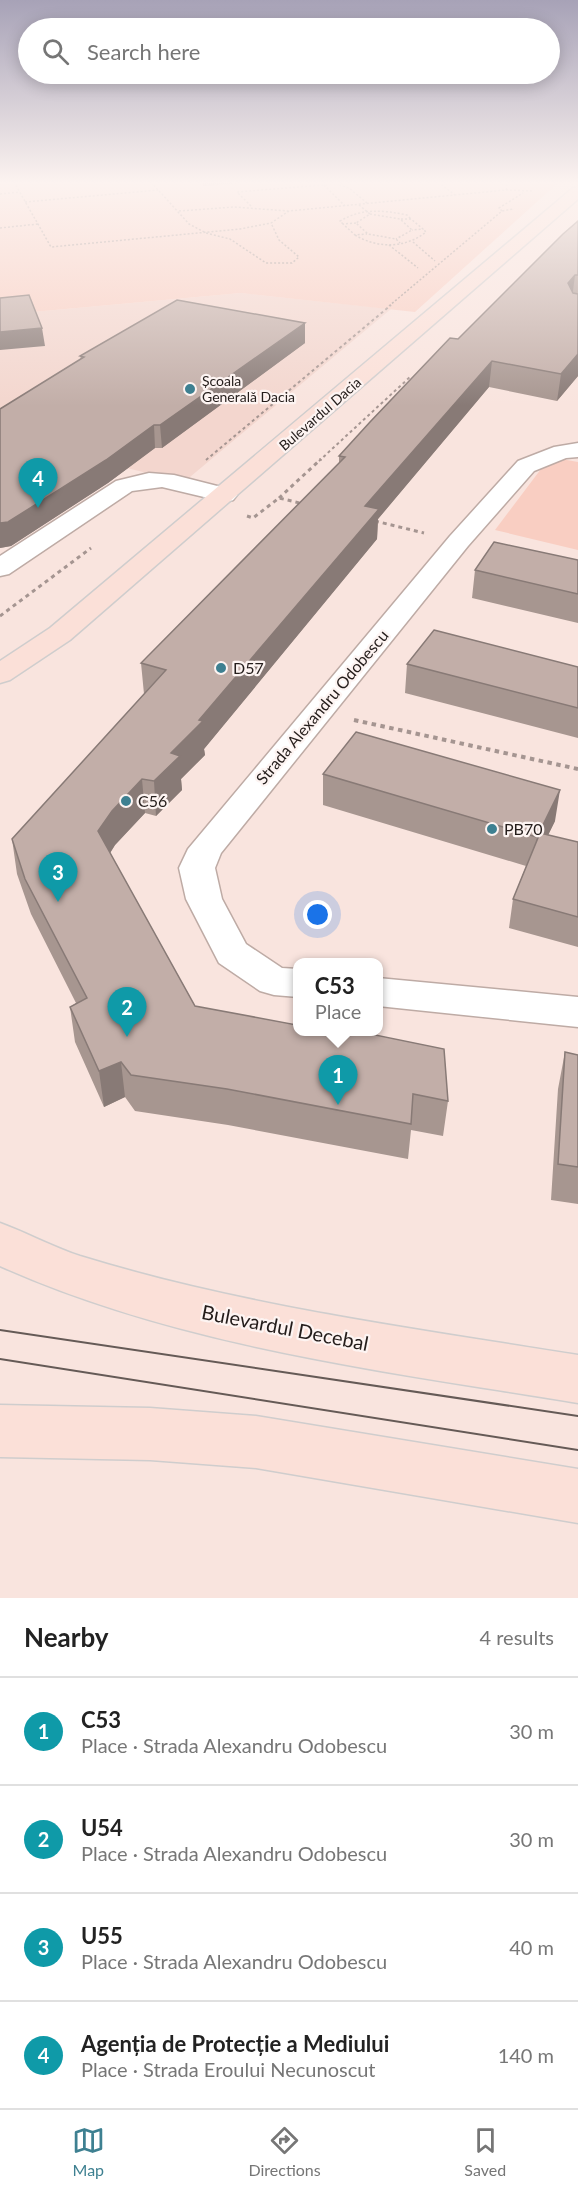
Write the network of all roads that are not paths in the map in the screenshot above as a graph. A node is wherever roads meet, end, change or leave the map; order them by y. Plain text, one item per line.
1 (502, 257) edge
2 (578, 450) edge
3 (218, 501) junction
4 (0, 568) edge
5 (60, 634) junction
6 (0, 674) edge
7 (0, 697) edge
8 (293, 983) edge
9 (383, 992) edge
10 (578, 1012) edge
11 (0, 1244) edge
12 (578, 1379) edge
13 (0, 1431) edge
14 (578, 1496) edge

1 - 3 main road, Bulevardul Dacia
2 - 8 street, Strada Alexandru Odobescu
3 - 4 street
3 - 5 main road, Bulevardul Dacia
5 - 6 main road, Bulevardul Dacia
5 - 7 main road, Bulevardul Dacia
9 - 10 street
11 - 12 main road, Bulevardul Decebal
13 - 14 main road

